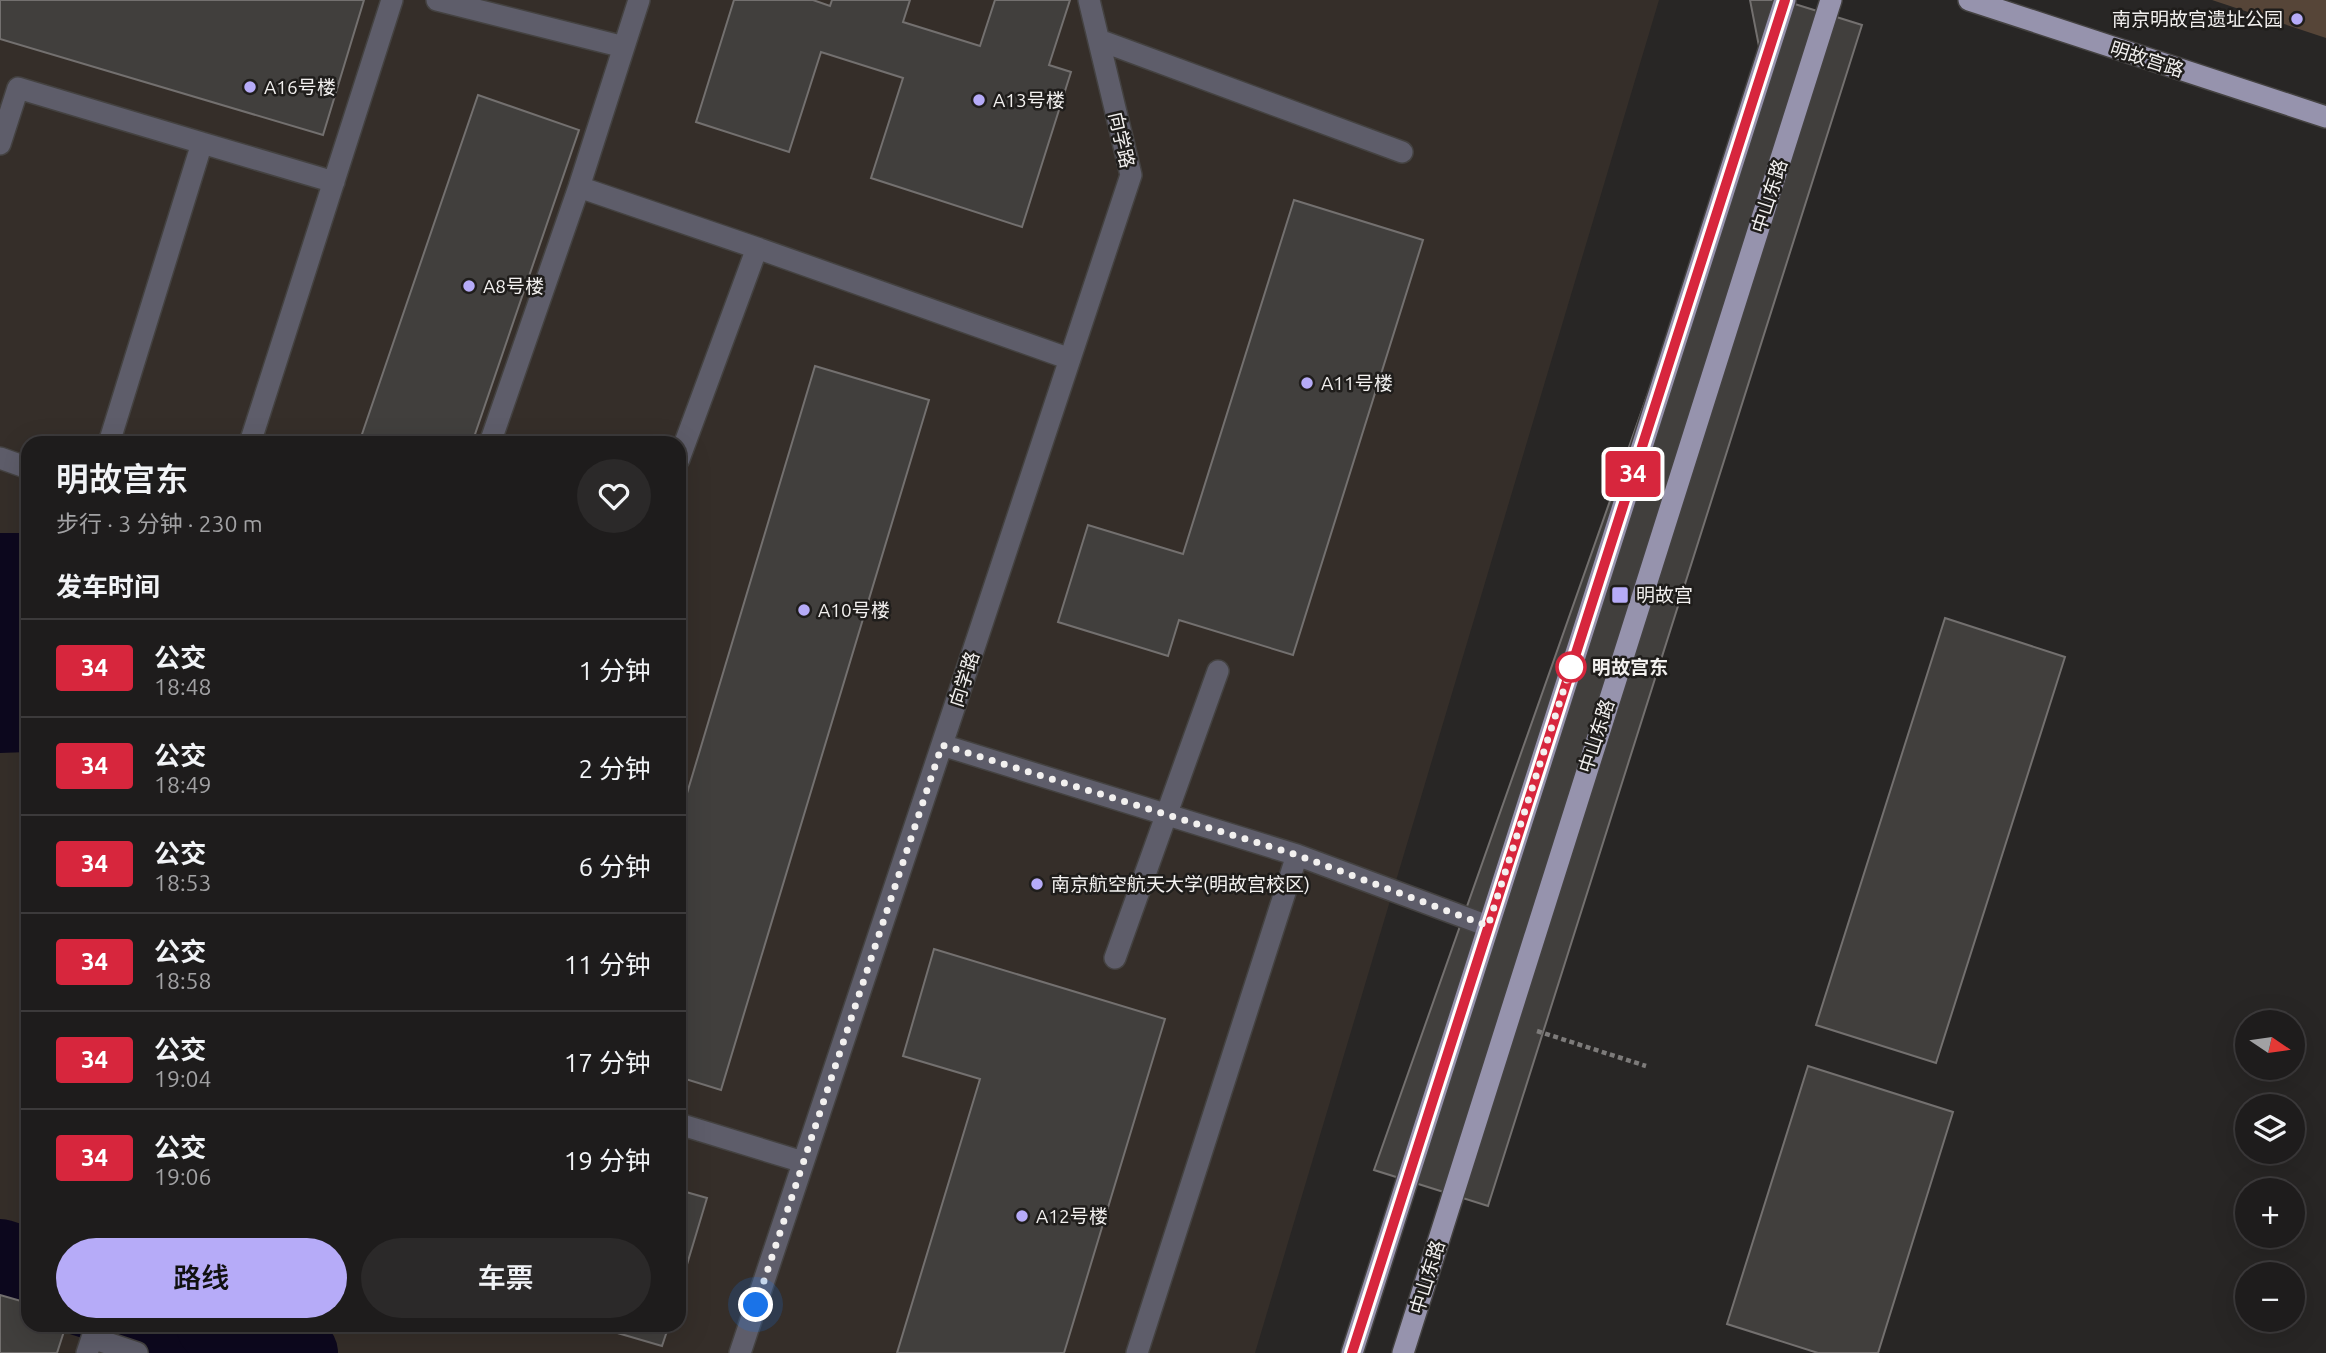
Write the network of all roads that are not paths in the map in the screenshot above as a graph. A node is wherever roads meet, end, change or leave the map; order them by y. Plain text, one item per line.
1 (392, 0) edge
2 (437, 0) edge
3 (639, 0) edge
4 (1088, 0) edge
5 (1785, 0) edge
6 (1831, 0) edge
7 (1969, 0) edge
8 (1099, 40) junction
9 (624, 47) junction
10 (9, 86) edge
11 (2326, 117) edge
12 (202, 143) junction
13 (0, 144) edge
14 (1402, 152) dead end
15 (334, 182) junction
16 (579, 187) junction
17 (757, 248) junction
18 (1070, 359) junction
19 (111, 436) edge
20 (252, 436) edge
21 (492, 436) edge
22 (686, 440) edge
23 (0, 458) edge
24 (21, 466) edge
25 (1218, 671) dead end
26 (942, 745) junction
27 (1167, 814) junction
28 (1297, 855) junction
29 (1488, 926) junction
30 (1115, 958) dead end
31 (686, 1126) edge
32 (803, 1162) junction
33 (87, 1353) edge
34 (137, 1353) edge
35 (740, 1353) edge
36 (1137, 1353) edge
37 (1352, 1353) edge
38 (1403, 1353) edge

1 - 15 lane
2 - 9 lane
3 - 9 lane
4 - 8 lane, 向学路
5 - 29 main road
6 - 38 main road, 中山东路
7 - 11 main road, 明故宫路
8 - 14 lane
8 - 18 lane, 向学路
9 - 16 lane
10 - 12 lane
10 - 13 lane
12 - 15 lane
12 - 19 lane
15 - 20 lane
16 - 17 lane
16 - 21 lane
17 - 18 lane
17 - 22 lane
18 - 26 lane, 向学路
23 - 24 lane
25 - 27 lane
26 - 27 lane
26 - 32 lane, 向学路
27 - 28 lane
27 - 30 lane
28 - 29 lane
28 - 36 lane
29 - 37 main road
31 - 32 lane
32 - 35 lane, 向学路
33 - 34 lane

